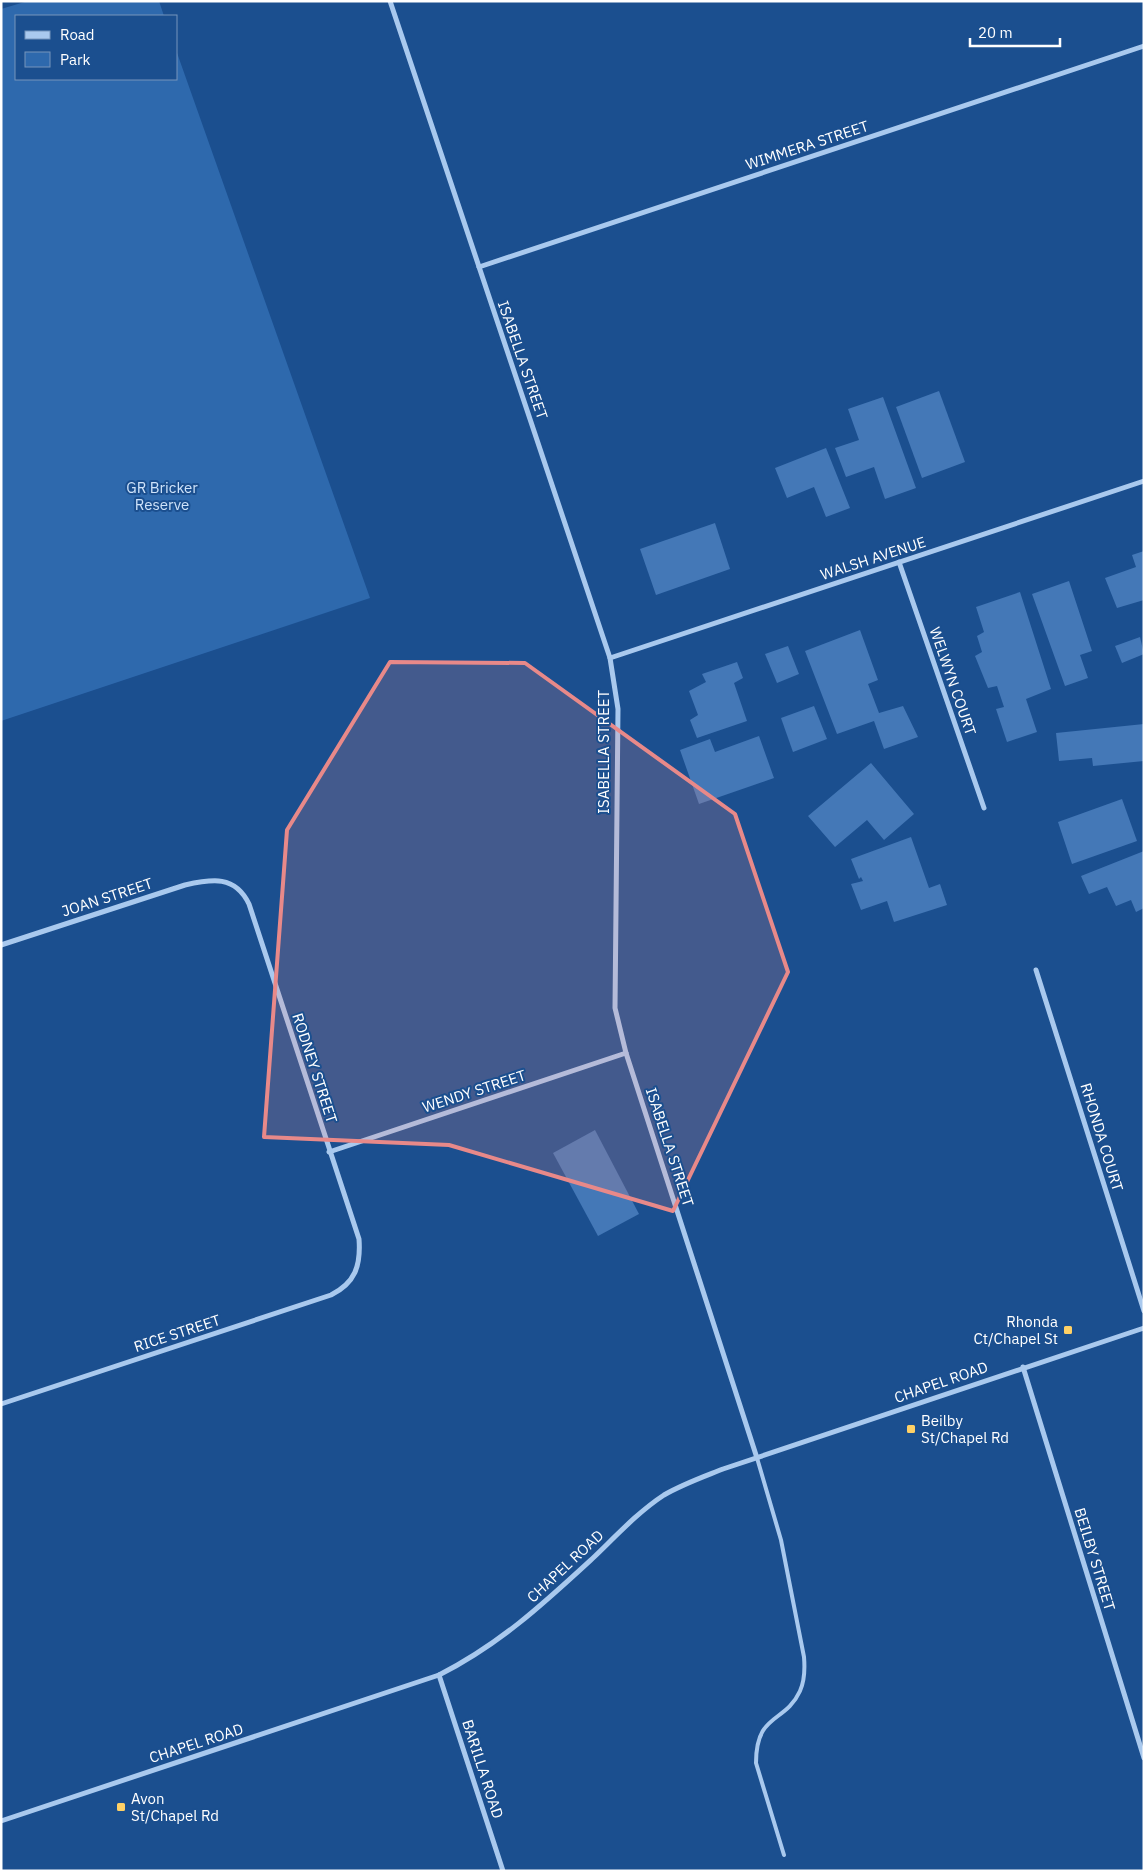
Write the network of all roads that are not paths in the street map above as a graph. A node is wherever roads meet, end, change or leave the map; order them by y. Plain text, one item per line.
1 (390, 1) edge
2 (1144, 46) edge
3 (478, 267) junction
4 (1144, 481) edge
5 (899, 562) junction
6 (610, 658) junction
7 (984, 808) dead end
8 (222, 881) joint
9 (1, 945) edge
10 (1036, 970) dead end
11 (626, 1053) junction
12 (329, 1152) junction
13 (355, 1276) joint
14 (1144, 1312) edge
15 (1144, 1328) edge
16 (1023, 1367) junction
17 (1, 1404) edge
18 (757, 1458) junction
19 (439, 1675) junction
20 (1144, 1758) edge
21 (1, 1821) edge
22 (784, 1855) dead end
23 (503, 1871) edge

1 - 3 street, ISABELLA STREET
2 - 3 street, WIMMERA STREET
3 - 6 street, ISABELLA STREET
4 - 5 street, WALSH AVENUE
5 - 6 street, WALSH AVENUE
5 - 7 street, WELWYN COURT
6 - 11 street, ISABELLA STREET
8 - 9 street, JOAN STREET
8 - 12 street, RODNEY STREET
10 - 14 street, RHONDA COURT
11 - 12 street, WENDY STREET
11 - 18 street, ISABELLA STREET
12 - 13 street, RODNEY STREET
13 - 17 street, RICE STREET
15 - 16 street, CHAPEL ROAD
16 - 18 street, CHAPEL ROAD
16 - 20 street, BEILBY STREET
18 - 19 street, CHAPEL ROAD
18 - 22 lane
19 - 21 street, CHAPEL ROAD
19 - 23 street, BARILLA ROAD

